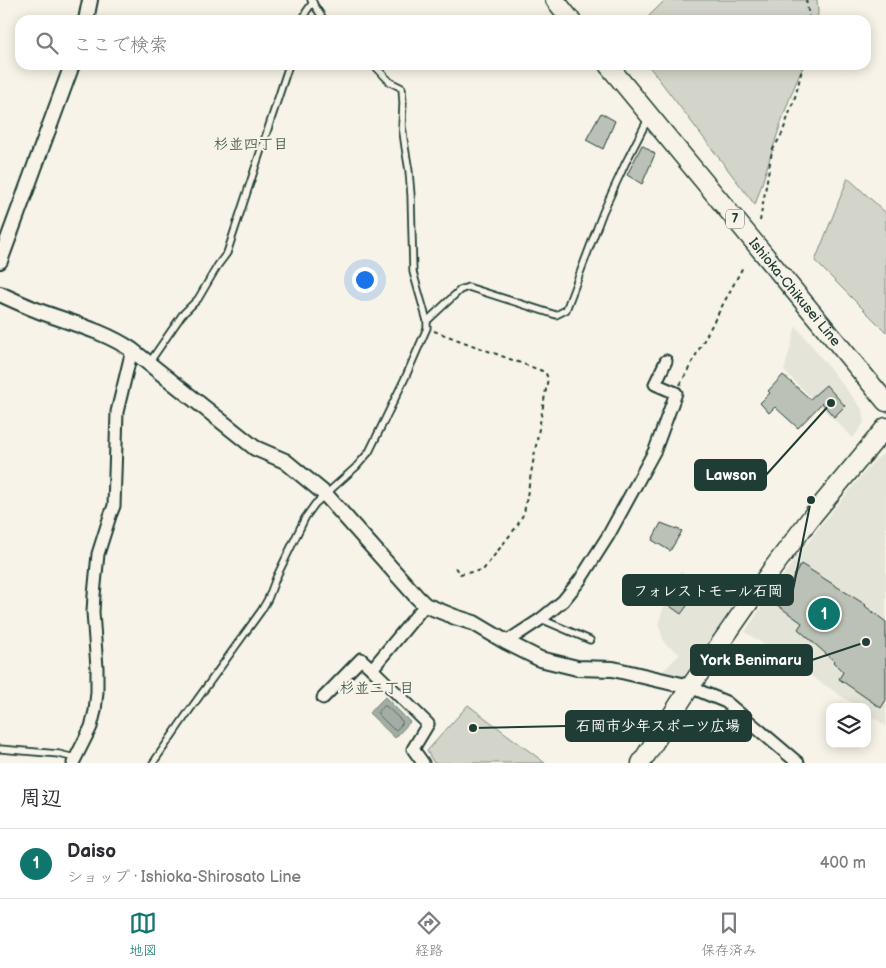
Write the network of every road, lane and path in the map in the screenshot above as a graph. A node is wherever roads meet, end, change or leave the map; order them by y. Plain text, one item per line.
1 (90, 0) edge
2 (555, 0) edge
3 (806, 0) edge
4 (312, 1) edge
5 (87, 15) edge
6 (305, 15) edge
7 (321, 15) edge
8 (567, 15) edge
9 (809, 15) edge
10 (70, 70) edge
11 (287, 70) edge
12 (379, 70) edge
13 (612, 70) edge
14 (802, 70) edge
15 (650, 116) junction
16 (760, 221) dead end
17 (0, 261) edge
18 (744, 265) dead end
19 (0, 294) edge
20 (427, 324) junction
21 (132, 350) junction
22 (666, 361) dead end
23 (149, 364) junction
24 (676, 394) junction
25 (886, 402) edge
26 (886, 427) edge
27 (325, 494) junction
28 (453, 564) dead end
29 (425, 605) junction
30 (541, 619) junction
31 (590, 640) dead end
32 (506, 642) junction
33 (372, 669) junction
34 (690, 687) junction
35 (323, 698) dead end
36 (0, 749) edge
37 (74, 760) edge
38 (154, 763) edge
39 (423, 763) edge
40 (641, 763) edge
41 (798, 763) edge

1 - 5 street
2 - 8 main road
3 - 9 path
4 - 6 lane
4 - 7 lane
10 - 17 street
11 - 23 lane
12 - 20 lane
13 - 15 main road, Ishioka-Chikusei Line / 7
14 - 16 path
15 - 20 lane
15 - 25 main road, Ishioka-Chikusei Line / 7
18 - 24 path
19 - 21 street
20 - 27 lane
20 - 28 path
21 - 23 street
21 - 37 street
22 - 24 street
23 - 27 street
24 - 30 street
26 - 34 main road
27 - 29 street
27 - 38 lane
29 - 32 street
29 - 33 street
30 - 31 lane
30 - 32 street
32 - 34 street
33 - 35 street
33 - 39 street
34 - 40 main road
34 - 41 street
36 - 37 lane

